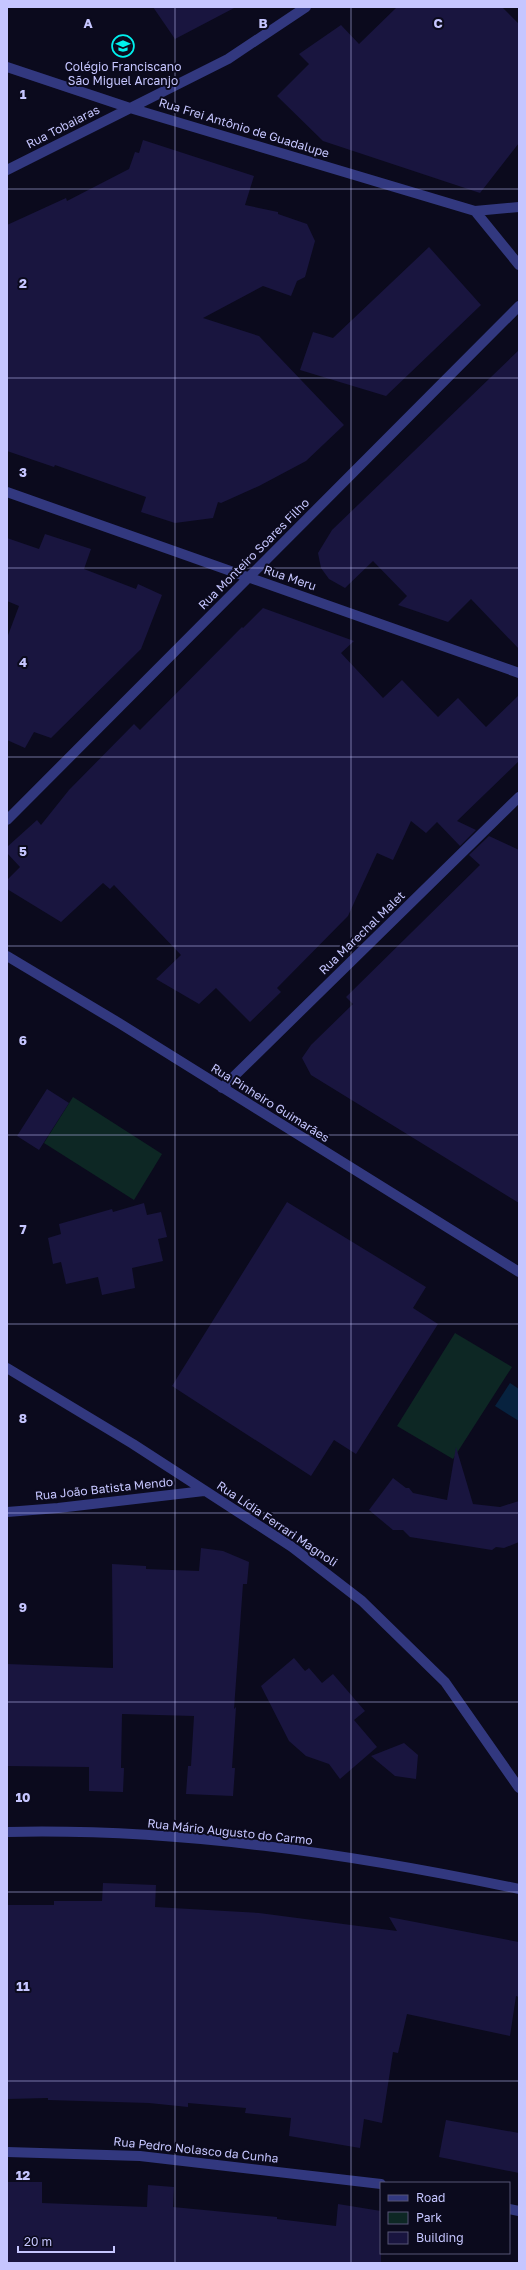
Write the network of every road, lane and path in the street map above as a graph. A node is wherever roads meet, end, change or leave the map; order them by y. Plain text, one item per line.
1 (306, 7) edge
2 (7, 67) edge
3 (130, 108) junction
4 (7, 170) edge
5 (519, 207) edge
6 (475, 211) junction
7 (519, 265) edge
8 (519, 306) edge
9 (7, 492) edge
10 (249, 577) junction
11 (519, 673) edge
12 (519, 797) edge
13 (7, 820) edge
14 (7, 956) edge
15 (222, 1088) junction
16 (518, 1271) edge
17 (7, 1368) edge
18 (204, 1490) junction
19 (7, 1512) edge
20 (519, 1788) edge
21 (7, 1832) edge
22 (519, 1889) edge
23 (7, 2152) edge
24 (380, 2184) edge

1 - 3 street, Rua Tobaiaras
2 - 3 street, Rua Frei Antônio de Guadalupe
3 - 4 street, Rua Tobaiaras
3 - 6 street, Rua Frei Antônio de Guadalupe
5 - 6 street, Rua Frei Antônio de Guadalupe
6 - 7 street
8 - 10 street, Rua Monteiro Soares Filho
9 - 10 street, Rua Meru
10 - 11 street, Rua Meru
10 - 13 street, Rua Monteiro Soares Filho
12 - 15 street, Rua Marechal Malet
14 - 15 street, Rua Pinheiro Guimarães
15 - 16 street, Rua Pinheiro Guimarães
17 - 18 street, Rua Lídia Ferrari Magnoli
18 - 19 street, Rua João Batista Mendo
18 - 20 street, Rua Lídia Ferrari Magnoli
21 - 22 street, Rua Mário Augusto do Carmo
23 - 24 street, Rua Pedro Nolasco da Cunha

